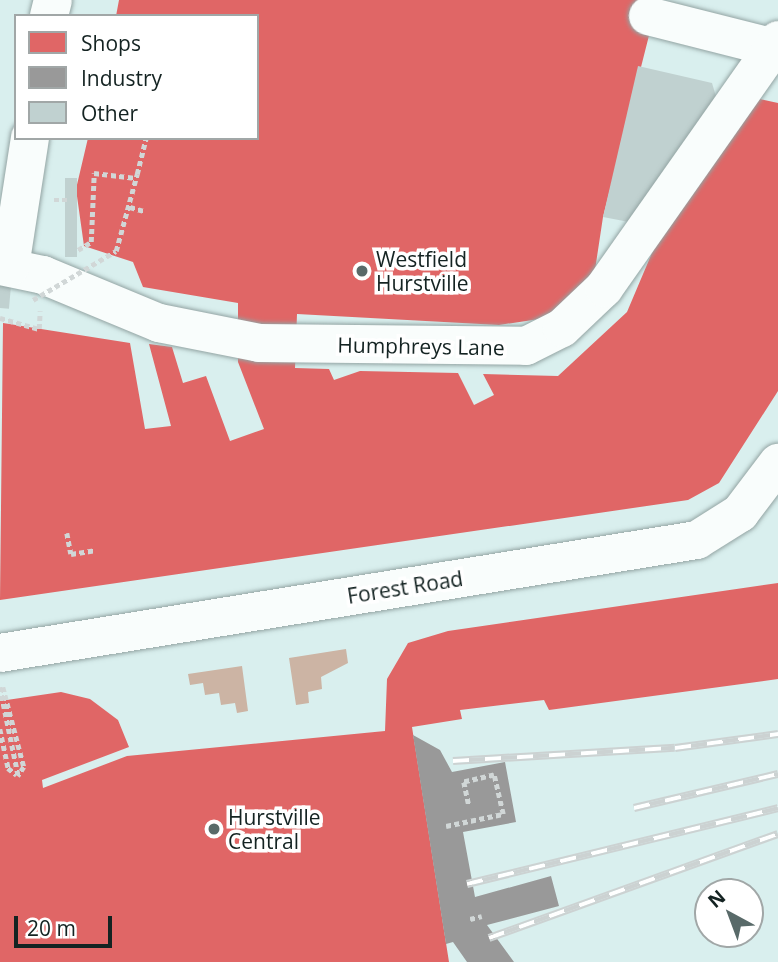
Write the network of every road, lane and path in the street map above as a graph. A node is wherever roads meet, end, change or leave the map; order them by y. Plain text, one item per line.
1 (648, 16) dead end
2 (776, 46) edge
3 (30, 140) edge
4 (145, 140) edge
5 (136, 176) junction
6 (130, 207) junction
7 (144, 211) dead end
8 (90, 242) dead end
9 (5, 266) edge
10 (33, 300) dead end
11 (0, 318) edge
12 (39, 329) dead end
13 (778, 463) edge
14 (67, 533) dead end
15 (95, 550) dead end
16 (0, 653) edge
17 (0, 684) edge
18 (0, 729) edge
19 (469, 806) dead end
20 (446, 826) dead end
21 (482, 916) dead end
22 (470, 919) dead end

1 - 2 street
2 - 9 street, Humphreys Lane
3 - 9 street
4 - 5 path
5 - 6 path, bridge
5 - 8 path
6 - 7 path
6 - 10 path, bridge
11 - 12 path
13 - 16 street, Forest Road
14 - 15 path
17 - 18 path
19 - 20 path
21 - 22 path

